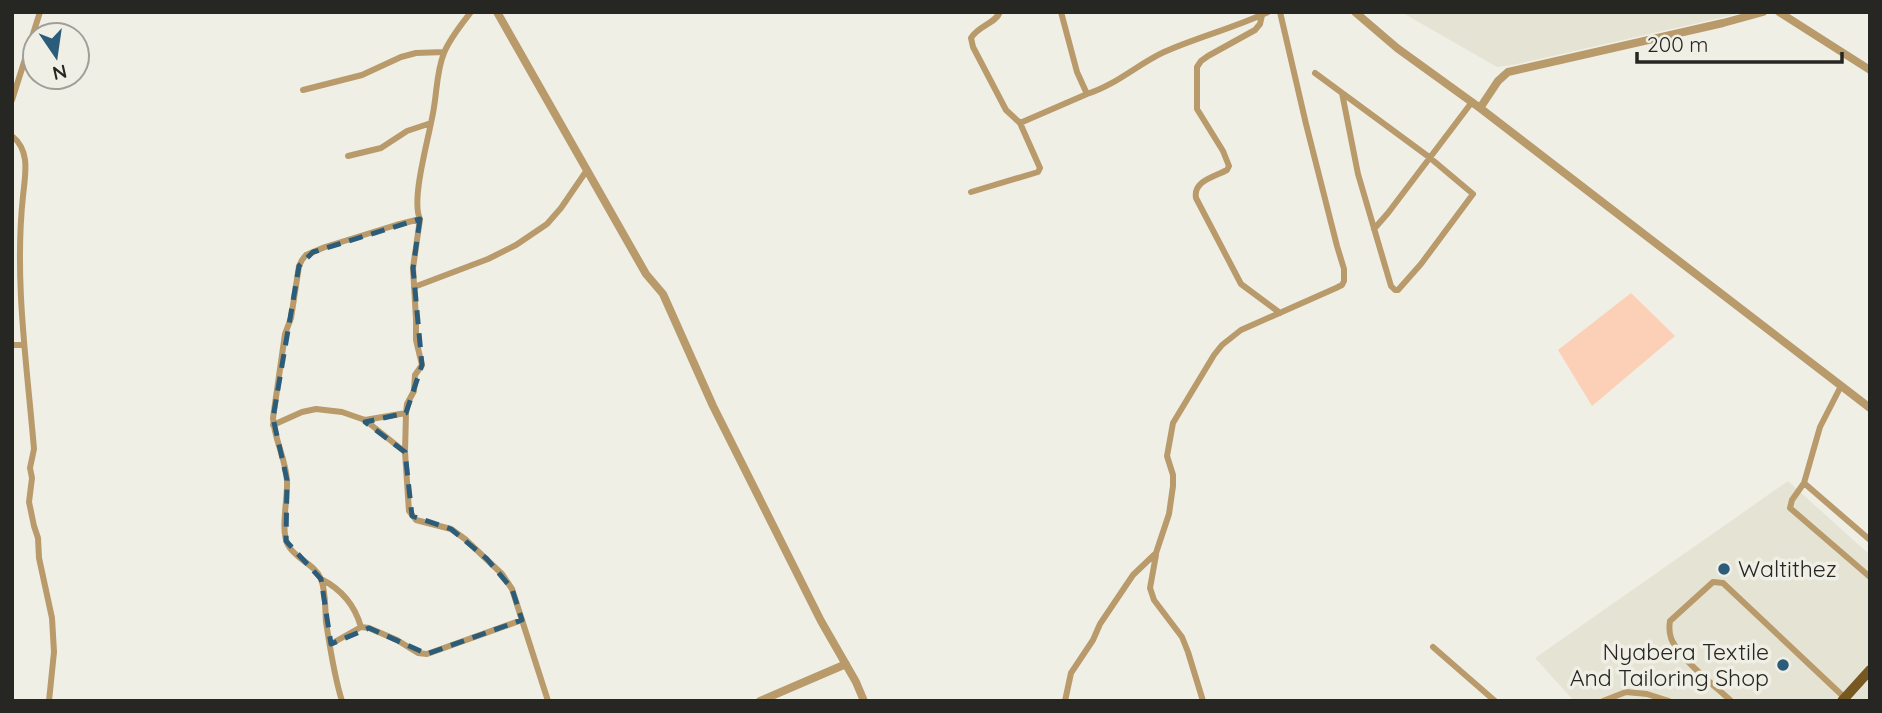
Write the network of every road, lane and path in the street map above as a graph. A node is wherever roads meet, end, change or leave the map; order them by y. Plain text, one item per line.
1 (40, 12) edge
2 (471, 12) edge
3 (497, 12) edge
4 (1000, 12) edge
5 (1061, 12) edge
6 (1280, 12) edge
7 (1355, 12) edge
8 (1763, 12) edge
9 (1779, 12) edge
10 (1265, 14) edge
11 (444, 52) junction
12 (1870, 70) edge
13 (1315, 73) dead end
14 (303, 90) dead end
15 (1342, 93) junction
16 (1087, 94) junction
17 (12, 100) edge
18 (1472, 102) junction
19 (1480, 107) junction
20 (431, 123) junction
21 (1020, 123) junction
22 (12, 136) edge
23 (348, 156) dead end
24 (1429, 157) junction
25 (587, 170) junction
26 (971, 192) dead end
27 (419, 219) junction
28 (1374, 229) junction
29 (414, 287) junction
30 (1280, 313) junction
31 (12, 345) edge
32 (24, 345) junction
33 (1841, 386) junction
34 (1870, 408) edge
35 (406, 414) junction
36 (365, 420) junction
37 (273, 425) junction
38 (405, 452) junction
39 (1804, 483) junction
40 (1870, 540) edge
41 (1156, 553) junction
42 (1870, 577) edge
43 (321, 579) junction
44 (522, 620) junction
45 (361, 627) junction
46 (331, 644) junction
47 (1433, 648) dead end
48 (846, 664) junction
49 (1870, 670) edge
50 (1645, 697) edge
51 (1843, 699) edge
52 (49, 701) edge
53 (342, 701) edge
54 (548, 701) edge
55 (760, 701) edge
56 (864, 701) edge
57 (1065, 701) edge
58 (1203, 701) edge
59 (1495, 701) edge
60 (1603, 701) edge
61 (1669, 701) edge
62 (1731, 701) edge

1 - 17 street
2 - 11 street
3 - 25 street
4 - 21 street
5 - 16 street
6 - 30 street
7 - 18 street
8 - 19 street
9 - 12 street
10 - 16 street
10 - 30 street
11 - 14 street
11 - 20 street
13 - 15 street
15 - 24 street
15 - 28 street
16 - 21 street
18 - 19 street
18 - 24 street
19 - 33 street
20 - 23 street
20 - 27 street
21 - 26 street
22 - 32 street
24 - 28 street
24 - 28 street
25 - 29 street
25 - 48 street
27 - 29 street
27 - 37 street
29 - 35 street
30 - 41 street
31 - 32 street
32 - 52 street
33 - 34 street
33 - 39 street
35 - 36 street
35 - 38 street
36 - 37 street
36 - 38 street
37 - 43 street
38 - 44 street
39 - 40 street
39 - 42 street
41 - 57 street
41 - 58 street
43 - 45 street
43 - 46 street
44 - 45 street
44 - 54 street
45 - 46 street
46 - 53 street
47 - 59 street
48 - 55 street
48 - 56 street
49 - 51 main road
50 - 60 street
50 - 61 street
51 - 62 street

